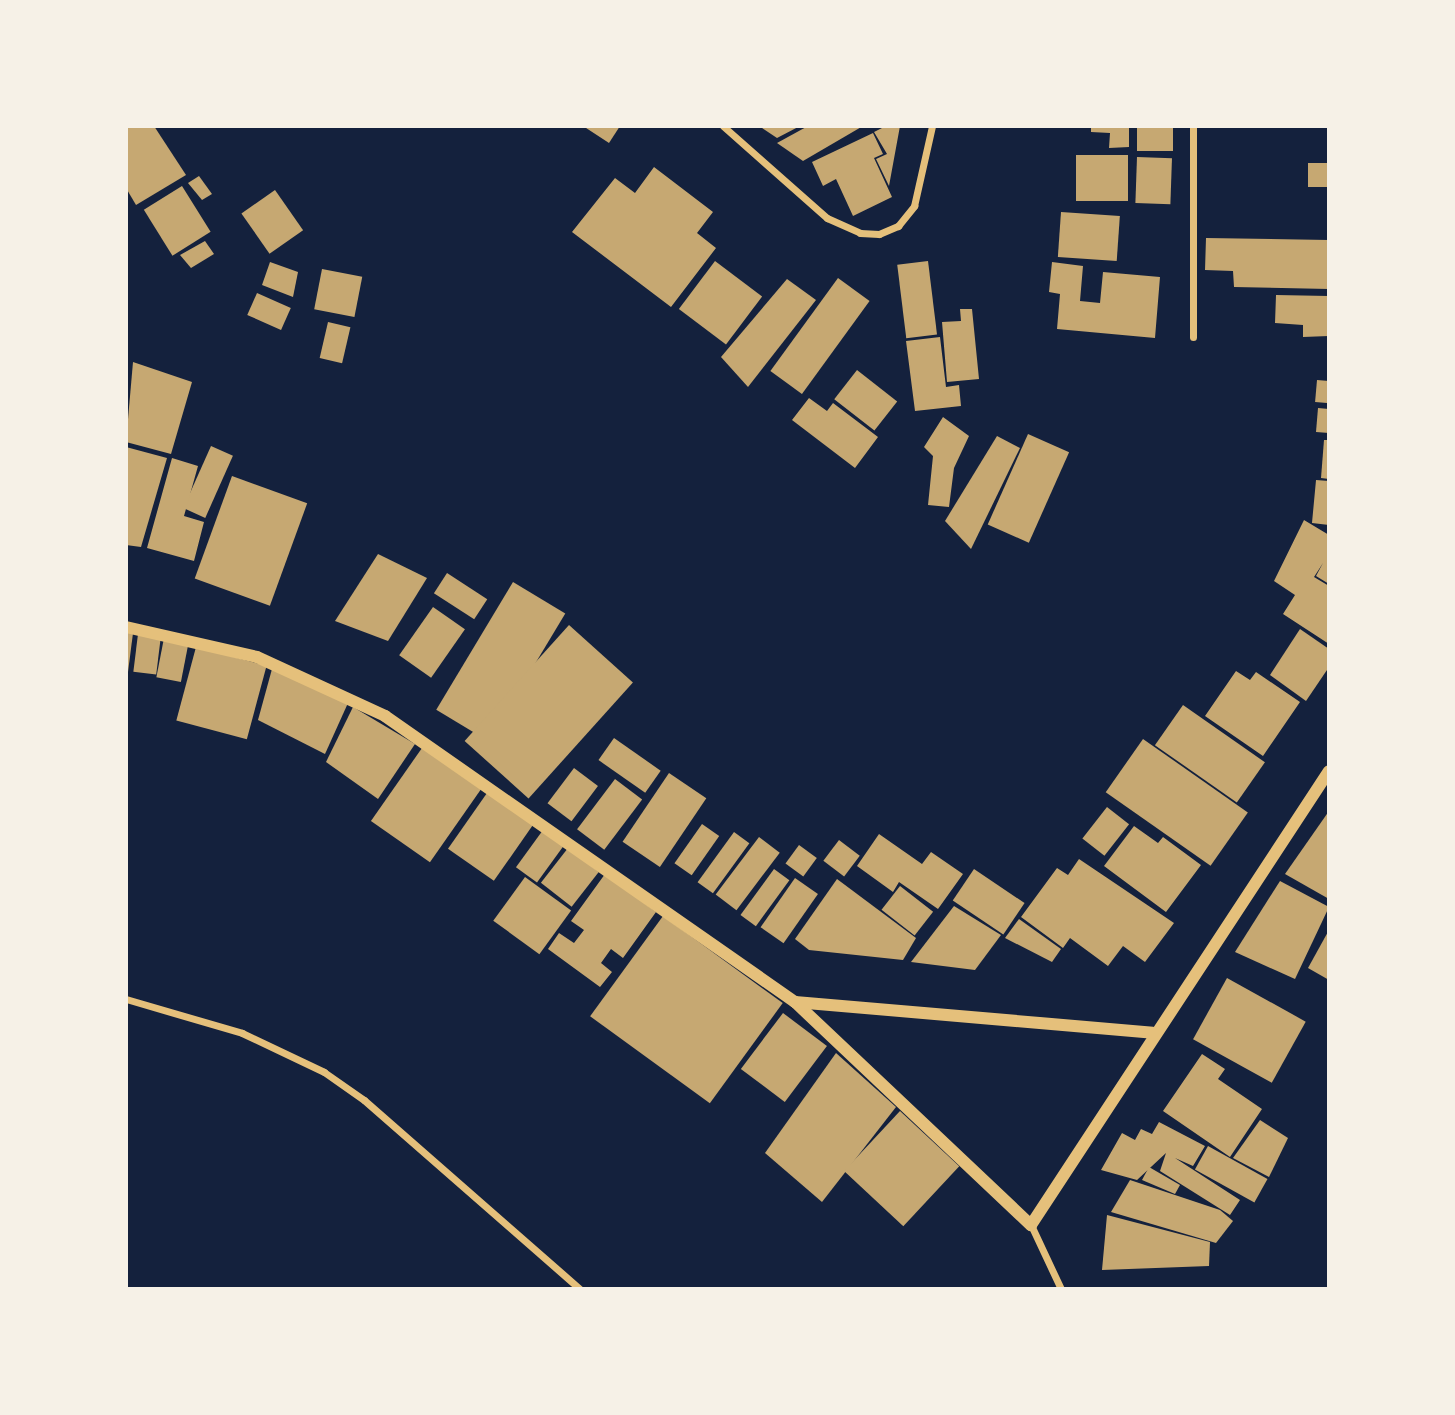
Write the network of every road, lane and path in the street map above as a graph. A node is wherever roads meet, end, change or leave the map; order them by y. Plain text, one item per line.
1 (723, 126) edge
2 (932, 126) edge
3 (1193, 126) edge
4 (1193, 337) dead end
5 (126, 627) edge
6 (1329, 771) edge
7 (126, 999) edge
8 (795, 1002) junction
9 (1153, 1033) junction
10 (1031, 1225) junction
11 (580, 1289) edge
12 (1061, 1289) edge

1 - 2 street
3 - 4 street
5 - 8 street
6 - 9 street
7 - 11 street
8 - 9 street
8 - 10 street
9 - 10 street
10 - 12 street

